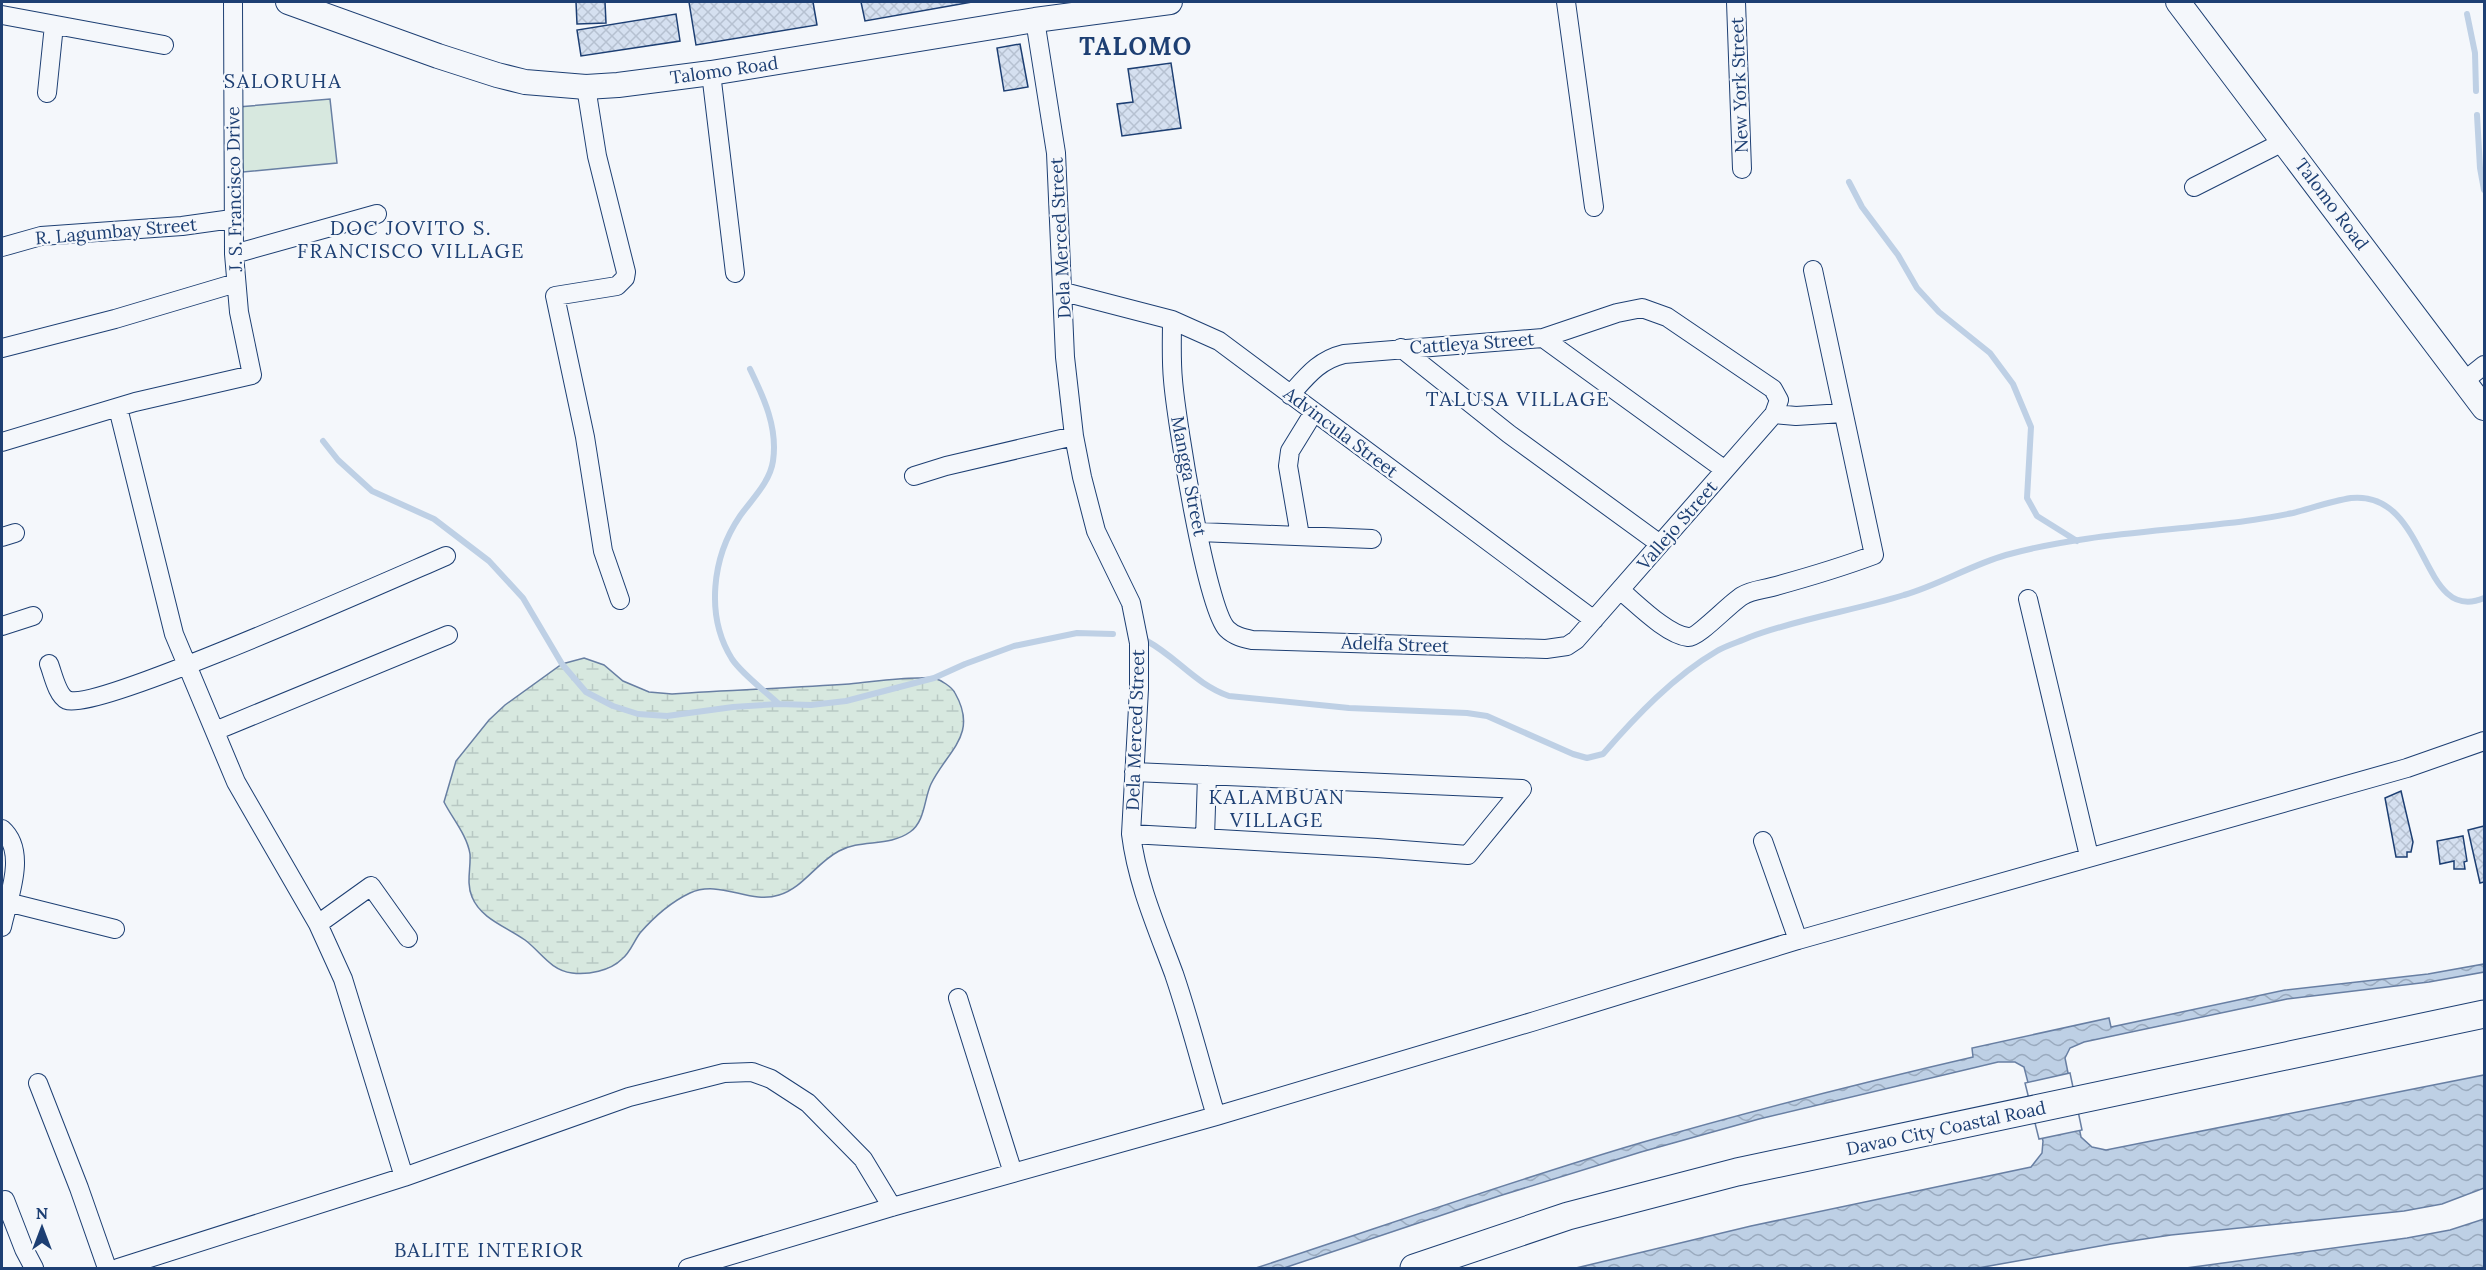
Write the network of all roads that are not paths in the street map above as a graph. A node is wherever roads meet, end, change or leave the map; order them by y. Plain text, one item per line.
1 (233, 2) edge
2 (288, 2) edge
3 (1170, 2) edge
4 (1566, 2) edge
5 (1736, 2) edge
6 (2178, 2) edge
7 (1042, 13) edge
8 (2, 15) edge
9 (54, 25) junction
10 (164, 45) dead end
11 (711, 73) junction
12 (586, 87) junction
13 (47, 93) dead end
14 (2285, 141) junction
15 (1742, 170) dead end
16 (2194, 187) dead end
17 (1594, 207) dead end
18 (377, 214) dead end
19 (232, 219) junction
20 (2, 247) edge
21 (234, 254) junction
22 (1813, 270) dead end
23 (735, 273) dead end
24 (236, 283) junction
25 (1064, 292) junction
26 (1172, 320) junction
27 (1543, 338) junction
28 (2, 348) edge
29 (1401, 348) junction
30 (2484, 365) edge
31 (2464, 381) junction
32 (1290, 395) junction
33 (1776, 407) junction
34 (118, 408) junction
35 (2484, 408) edge
36 (1314, 412) junction
37 (1844, 413) junction
38 (1074, 436) junction
39 (2, 442) edge
40 (1725, 470) junction
41 (914, 476) dead end
42 (1198, 532) junction
43 (1300, 536) junction
44 (1372, 539) dead end
45 (1660, 544) junction
46 (446, 556) dead end
47 (1620, 590) junction
48 (2028, 599) dead end
49 (620, 600) dead end
50 (33, 616) dead end
51 (1594, 620) junction
52 (2, 626) edge
53 (1226, 628) joint
54 (448, 635) dead end
55 (1567, 646) joint
56 (49, 664) dead end
57 (187, 666) junction
58 (215, 731) junction
59 (2484, 741) edge
60 (1134, 772) junction
61 (1206, 775) junction
62 (2, 829) edge
63 (1131, 834) junction
64 (1205, 838) junction
65 (1763, 842) dead end
66 (2090, 856) junction
67 (7, 903) junction
68 (318, 924) junction
69 (2, 927) edge
70 (115, 929) dead end
71 (408, 938) dead end
72 (1798, 940) junction
73 (958, 998) dead end
74 (2484, 1014) edge
75 (38, 1083) dead end
76 (1216, 1116) junction
77 (1013, 1173) junction
78 (404, 1177) junction
79 (5, 1200) dead end
80 (892, 1207) junction
81 (34, 1269) edge
82 (107, 1269) edge
83 (118, 1269) edge
84 (688, 1269) edge
85 (1414, 1269) edge

1 - 19 street, J. S. Francisco Drive
2 - 12 street, Talomo Road
3 - 7 street, Talomo Road
4 - 17 street
5 - 15 street, New York Street
6 - 14 street, Talomo Road
7 - 11 street, Talomo Road
7 - 25 street, Dela Merced Street
8 - 9 street
9 - 10 street
9 - 13 street
11 - 12 street, Talomo Road
11 - 23 street
12 - 49 street
14 - 16 street
14 - 31 street, Talomo Road
18 - 21 street
19 - 20 street, R. Lagumbay Street
19 - 21 street, J. S. Francisco Drive
21 - 24 street, J. S. Francisco Drive
22 - 37 street
24 - 28 street
24 - 34 street, J. S. Francisco Drive
25 - 26 street, Advincula Street
25 - 38 street, Dela Merced Street
26 - 32 street, Advincula Street
26 - 42 street, Mangga Street
27 - 29 street, Cattleya Street
27 - 33 street, Cattleya Street
27 - 40 street
29 - 32 street, Cattleya Street
29 - 45 street
30 - 31 street
31 - 35 street, Talomo Road
32 - 36 street, Advincula Street
33 - 37 street
33 - 40 street, Vallejo Street
34 - 39 street
34 - 57 street
36 - 43 street
36 - 51 street, Advincula Street
37 - 47 street
38 - 41 street
38 - 60 street, Dela Merced Street
40 - 45 street, Vallejo Street
42 - 43 street
42 - 53 street, Mangga Street
43 - 44 street
45 - 47 street, Vallejo Street
46 - 57 street
47 - 51 street, Vallejo Street
48 - 66 street
50 - 52 street
51 - 55 street, Vallejo Street
53 - 55 street, Adelfa Street
54 - 58 street
56 - 57 street
57 - 58 street
58 - 68 street
59 - 66 street
60 - 61 street
60 - 63 street, Dela Merced Street
61 - 64 street
61 - 64 street
62 - 67 street
63 - 64 street
63 - 76 street, Dela Merced Street
65 - 72 street
66 - 72 street
67 - 69 street
67 - 70 street
68 - 71 street
68 - 78 street
72 - 76 street
73 - 77 street
74 - 85 main road, Davao City Coastal Road
75 - 82 street
76 - 77 street
77 - 80 street
78 - 80 street
78 - 83 street
79 - 81 street
80 - 84 street

